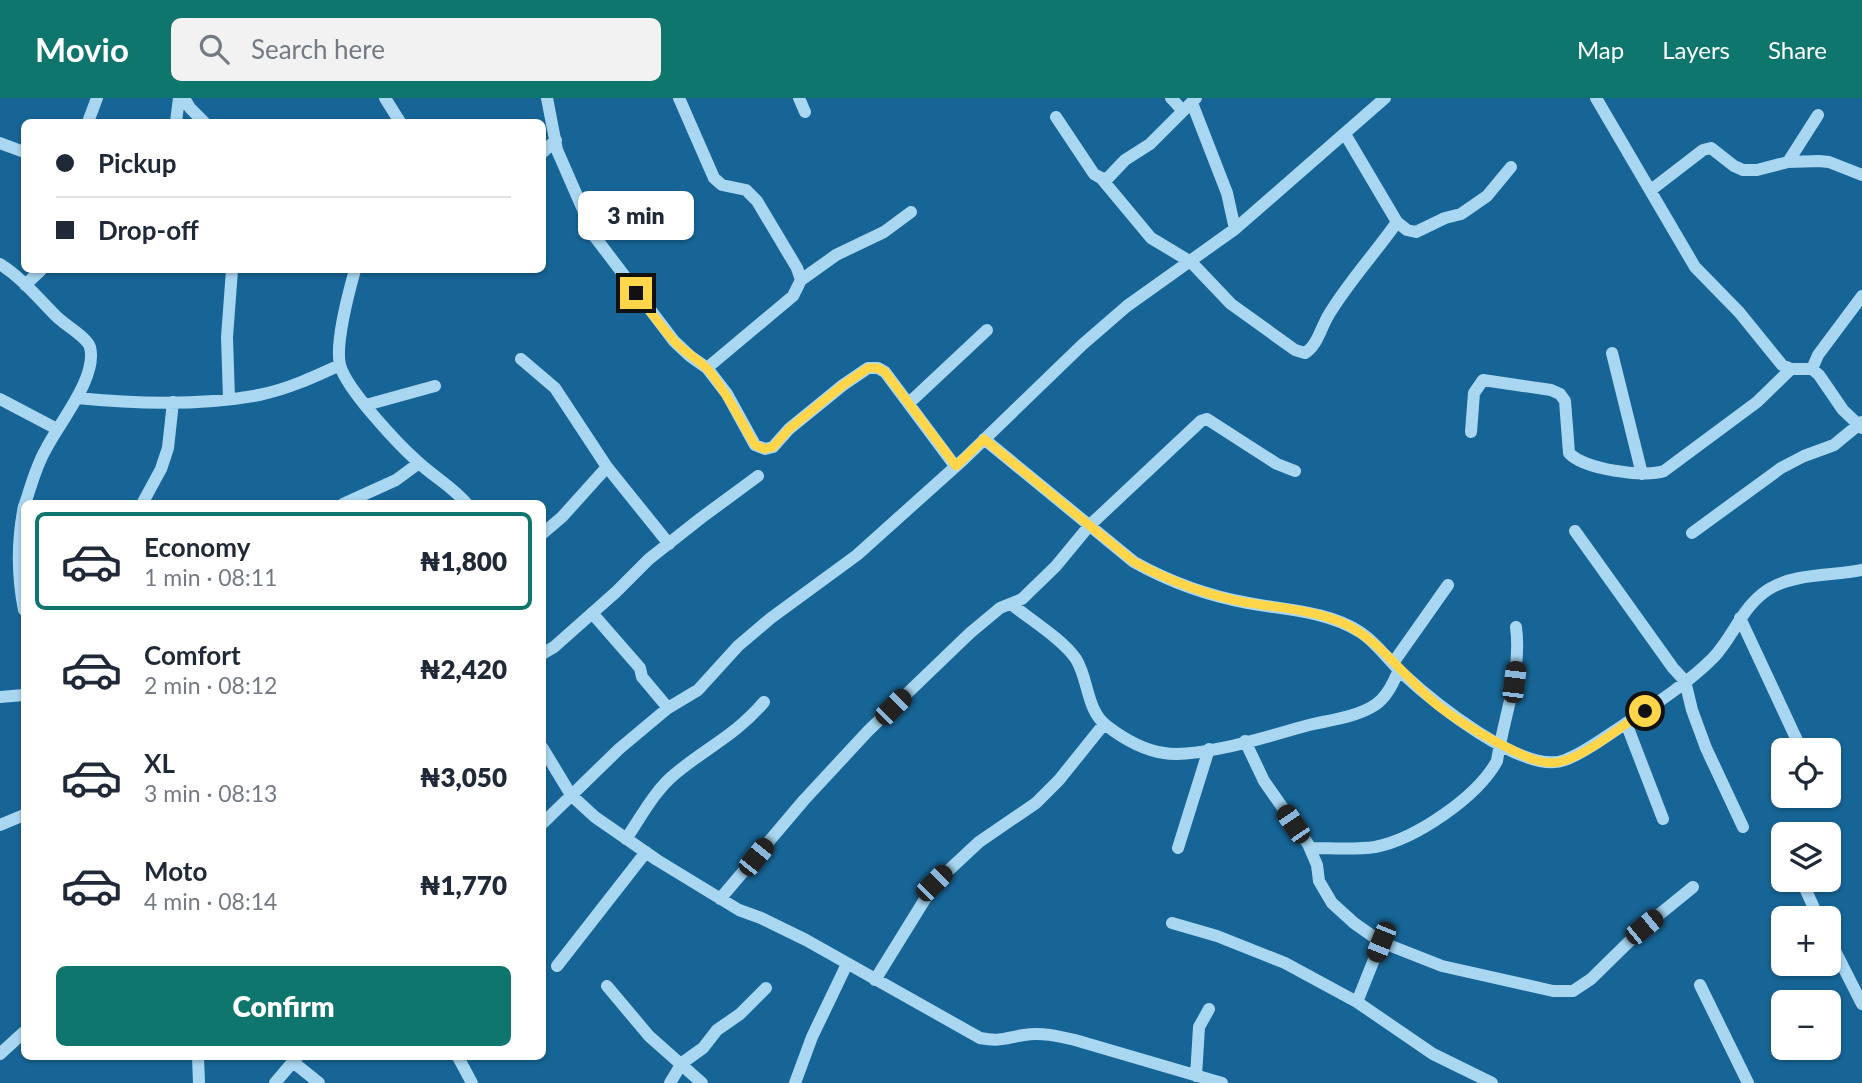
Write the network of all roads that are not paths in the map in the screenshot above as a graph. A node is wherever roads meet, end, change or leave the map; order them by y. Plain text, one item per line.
1 (97, 98) edge
2 (181, 98) edge
3 (385, 98) edge
4 (547, 98) edge
5 (679, 98) edge
6 (799, 98) edge
7 (1171, 98) edge
8 (1596, 98) edge
9 (1380, 100) edge
10 (1190, 104) edge
11 (805, 112) dead end
12 (1818, 115) dead end
13 (1056, 117) dead end
14 (89, 119) edge
15 (177, 119) edge
16 (201, 119) edge
17 (398, 119) edge
18 (1345, 134) junction
19 (556, 140) junction
20 (0, 143) edge
21 (546, 149) edge
22 (21, 151) edge
23 (1788, 162) junction
24 (1511, 167) dead end
25 (1862, 175) edge
26 (1101, 178) junction
27 (1651, 190) junction
28 (911, 212) dead end
29 (1396, 222) junction
30 (1235, 229) junction
31 (1192, 262) junction
32 (0, 264) edge
33 (38, 273) edge
34 (232, 273) edge
35 (354, 273) edge
36 (801, 280) junction
37 (25, 285) junction
38 (1862, 296) edge
39 (987, 330) dead end
40 (1612, 353) dead end
41 (521, 359) dead end
42 (340, 365) junction
43 (707, 368) junction
44 (1791, 369) junction
45 (1812, 369) junction
46 (435, 386) dead end
47 (77, 398) junction
48 (0, 399) edge
49 (229, 399) junction
50 (173, 402) junction
51 (909, 403) junction
52 (366, 405) junction
53 (1861, 425) edge
54 (57, 429) junction
55 (1471, 432) dead end
56 (984, 439) junction
57 (419, 463) junction
58 (956, 466) junction
59 (607, 467) junction
60 (1295, 471) dead end
61 (1642, 474) junction
62 (758, 476) dead end
63 (27, 500) edge
64 (144, 500) edge
65 (352, 500) edge
66 (464, 500) edge
67 (1089, 526) junction
68 (21, 530) edge
69 (546, 531) edge
70 (1575, 531) dead end
71 (1692, 533) dead end
72 (668, 544) junction
73 (1862, 570) edge
74 (1448, 584) dead end
75 (21, 594) edge
76 (1011, 604) junction
77 (592, 613) junction
78 (1740, 618) junction
79 (1516, 627) dead end
80 (546, 652) edge
81 (1396, 667) junction
82 (1685, 681) junction
83 (21, 695) edge
84 (0, 697) edge
85 (764, 702) dead end
86 (668, 708) junction
87 (1626, 723) junction
88 (1104, 724) junction
89 (1796, 738) edge
90 (1245, 741) junction
91 (1500, 744) junction
92 (1209, 749) junction
93 (546, 753) edge
94 (571, 794) junction
95 (21, 816) edge
96 (1663, 819) dead end
97 (546, 820) edge
98 (0, 825) edge
99 (1743, 827) dead end
100 (626, 839) junction
101 (1178, 848) dead end
102 (1310, 848) junction
103 (646, 852) junction
104 (1693, 887) dead end
105 (720, 898) junction
106 (1172, 923) dead end
107 (1381, 942) junction
108 (1841, 963) edge
109 (847, 964) junction
110 (557, 966) dead end
111 (875, 979) junction
112 (1700, 985) dead end
113 (607, 986) dead end
114 (766, 988) dead end
115 (1357, 1002) junction
116 (1862, 1004) edge
117 (1209, 1009) dead end
118 (21, 1035) edge
119 (0, 1054) edge
120 (198, 1060) edge
121 (295, 1060) edge
122 (459, 1060) edge
123 (682, 1063) junction
124 (1196, 1076) junction
125 (199, 1083) edge
126 (275, 1083) edge
127 (319, 1083) edge
128 (472, 1083) edge
129 (670, 1083) edge
130 (702, 1083) edge
131 (795, 1083) edge
132 (1222, 1083) edge
133 (1492, 1083) edge
134 (1748, 1083) edge

1 - 14 street
2 - 15 street
2 - 16 street
3 - 17 street
4 - 19 street
5 - 36 street
6 - 11 street
7 - 10 street
8 - 27 street
9 - 18 street
10 - 26 street
10 - 30 street
12 - 23 street
13 - 26 street
18 - 29 street
18 - 30 street
19 - 21 street
19 - 43 street
20 - 22 street
23 - 25 street
23 - 27 street
24 - 29 street
26 - 31 street
27 - 44 street
28 - 36 street
29 - 31 street
30 - 31 street
31 - 56 street
32 - 37 street
33 - 37 street
34 - 49 street
35 - 42 street
36 - 43 street
37 - 47 street
38 - 45 street
39 - 51 street
40 - 61 street
41 - 59 street
42 - 49 street
42 - 52 street
43 - 51 street
44 - 45 street
44 - 61 street
45 - 53 street
46 - 52 street
47 - 50 street
47 - 54 street
48 - 54 street
49 - 50 street
50 - 64 street
51 - 58 street
52 - 57 street
53 - 71 street
54 - 63 street
55 - 61 street
56 - 58 street
56 - 67 street
57 - 65 street
57 - 66 street
58 - 86 street
59 - 69 street
59 - 72 street
60 - 67 street
62 - 72 street
67 - 76 street
67 - 81 street
68 - 75 street
70 - 82 street
72 - 77 street
73 - 78 street
74 - 81 street
76 - 88 street
76 - 105 street
77 - 80 street
77 - 86 street
78 - 82 street
78 - 89 street
79 - 91 street
81 - 90 street
81 - 91 street
82 - 87 street
82 - 99 street
83 - 84 street
85 - 100 street
86 - 94 street
87 - 91 street
87 - 96 street
88 - 92 street
88 - 111 street
90 - 92 street
90 - 102 street
91 - 102 street
92 - 101 street
93 - 94 street
94 - 97 street
94 - 100 street
95 - 98 street
100 - 103 street
102 - 107 street
103 - 105 street
103 - 110 street
104 - 107 street
105 - 109 street
106 - 115 street
107 - 115 street
108 - 116 street
109 - 111 street
109 - 131 street
111 - 124 street
112 - 134 street
113 - 123 street
114 - 123 street
115 - 133 street
117 - 124 street
118 - 119 street
120 - 125 street
121 - 126 street
121 - 127 street
122 - 128 street
123 - 129 street
123 - 130 street
124 - 132 street

